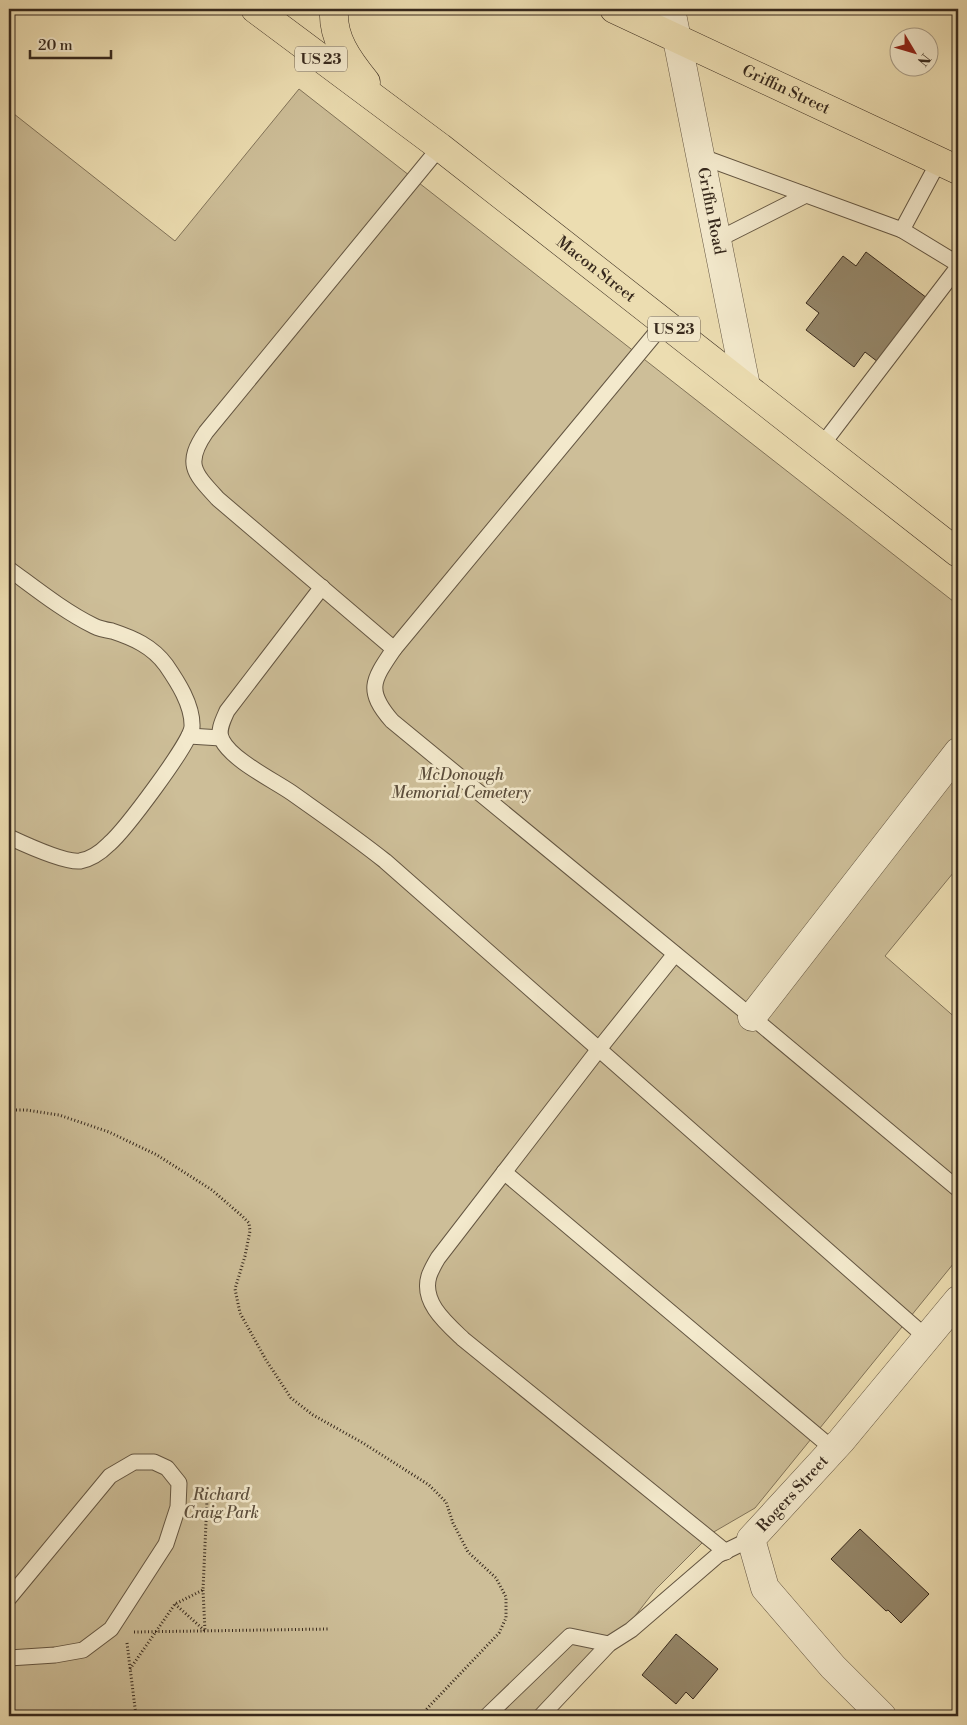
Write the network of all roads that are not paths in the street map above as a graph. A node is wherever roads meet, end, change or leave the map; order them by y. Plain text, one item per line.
1 (255, 9) edge
2 (334, 9) edge
3 (614, 9) edge
4 (671, 9) edge
5 (677, 38) junction
6 (388, 108) junction
7 (440, 147) junction
8 (700, 156) junction
9 (948, 166) edge
10 (806, 195) junction
11 (902, 230) junction
12 (717, 240) junction
13 (958, 266) edge
14 (665, 322) junction
15 (746, 386) junction
16 (822, 445) junction
17 (958, 553) edge
18 (9, 569) edge
19 (322, 587) junction
20 (394, 650) junction
21 (189, 736) junction
22 (221, 738) junction
23 (958, 752) edge
24 (9, 837) edge
25 (675, 954) junction
26 (752, 1017) junction
27 (599, 1049) junction
28 (504, 1172) junction
29 (958, 1190) edge
30 (958, 1300) edge
31 (927, 1338) junction
32 (833, 1449) junction
33 (751, 1539) junction
34 (726, 1552) junction
35 (9, 1598) edge
36 (610, 1644) junction
37 (9, 1658) edge
38 (487, 1716) edge
39 (541, 1716) edge
40 (882, 1716) edge

1 - 6 main road, Macon Street / US 23
2 - 6 main road
3 - 5 main road, Griffin Street
4 - 5 street, Griffin Road
5 - 8 street, Griffin Road
5 - 9 main road, Griffin Street
6 - 7 main road, Macon Street / US 23
7 - 14 main road, Macon Street / US 23
7 - 19 lane
8 - 10 lane
8 - 12 street, Griffin Road
9 - 11 lane
10 - 11 lane
10 - 12 lane
11 - 13 lane
12 - 15 street, Griffin Road
13 - 16 lane
14 - 15 main road, Macon Street / US 23
14 - 20 lane
15 - 16 main road, Macon Street / US 23
16 - 17 main road, Macon Street / US 23
18 - 21 lane
19 - 20 lane
19 - 22 lane
20 - 25 lane
21 - 22 lane
21 - 24 lane
22 - 27 lane
23 - 26 street
25 - 26 lane
25 - 27 lane
26 - 29 lane
27 - 28 lane
27 - 31 lane
28 - 32 lane
28 - 34 lane
30 - 31 street, Rogers Street
31 - 32 street, Rogers Street
32 - 33 street, Rogers Street
33 - 34 lane
33 - 40 street, Rogers Street
34 - 36 lane
35 - 37 lane
36 - 38 lane
36 - 39 lane

